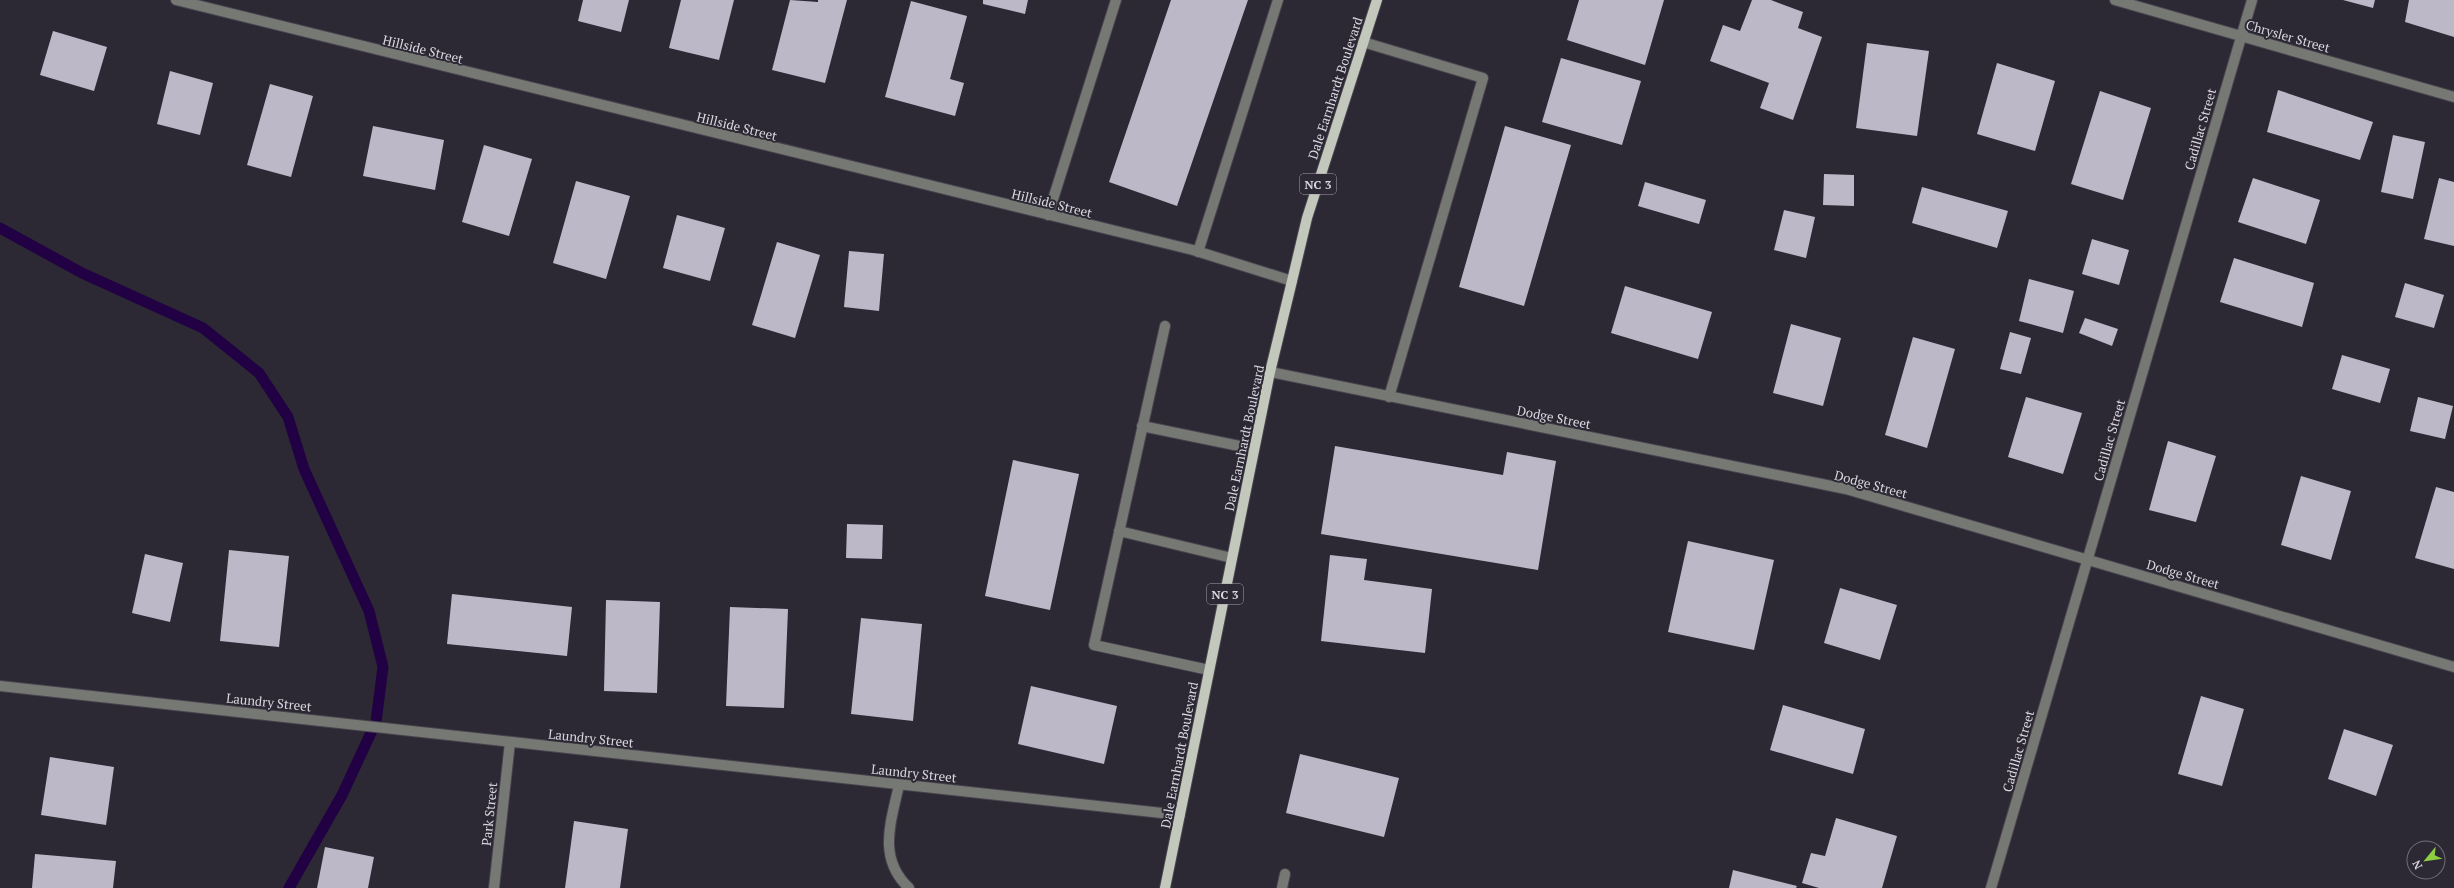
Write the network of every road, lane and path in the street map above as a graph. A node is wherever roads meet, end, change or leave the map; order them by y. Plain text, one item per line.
1 (176, 0) edge
2 (1116, 0) edge
3 (1278, 0) edge
4 (1377, 0) edge
5 (2115, 0) edge
6 (2252, 0) edge
7 (208, 5) edge
8 (2241, 36) junction
9 (1363, 42) junction
10 (2454, 97) edge
11 (1048, 215) junction
12 (1198, 252) junction
13 (1292, 280) junction
14 (1164, 326) dead end
15 (1270, 372) junction
16 (1389, 396) junction
17 (1142, 426) junction
18 (1254, 449) junction
19 (1119, 531) junction
20 (1232, 558) junction
21 (2088, 559) junction
22 (2454, 667) edge
23 (1210, 670) junction
24 (0, 686) edge
25 (510, 742) junction
26 (899, 784) junction
27 (1180, 815) junction
28 (1285, 874) dead end
29 (494, 888) edge
30 (909, 888) edge
31 (1165, 888) edge
32 (1282, 888) edge
33 (1991, 888) edge

1 - 7 street, Hillside Street
2 - 11 street
3 - 12 street
4 - 9 main road, Dale Earnhardt Boulevard / NC 3
5 - 8 street, Chrysler Street
6 - 8 street, Cadillac Street
7 - 11 street, Hillside Street
8 - 10 street, Chrysler Street
8 - 21 street, Cadillac Street
9 - 13 main road, Dale Earnhardt Boulevard / NC 3
9 - 16 street
11 - 12 street, Hillside Street
12 - 13 street, Hillside Street
13 - 15 main road, Dale Earnhardt Boulevard / NC 3
14 - 17 street
15 - 16 street, Dodge Street
15 - 18 main road, Dale Earnhardt Boulevard / NC 3
16 - 21 street, Dodge Street
17 - 18 street
17 - 19 street
18 - 20 main road, Dale Earnhardt Boulevard / NC 3
19 - 20 street
19 - 23 street
20 - 23 main road, Dale Earnhardt Boulevard / NC 3
21 - 22 street, Dodge Street
21 - 33 street, Cadillac Street
23 - 27 main road, Dale Earnhardt Boulevard / NC 3
24 - 25 street, Laundry Street
25 - 26 street, Laundry Street
25 - 29 street, Park Street
26 - 27 street, Laundry Street
26 - 30 street
27 - 31 main road, Dale Earnhardt Boulevard / NC 3
28 - 32 street

